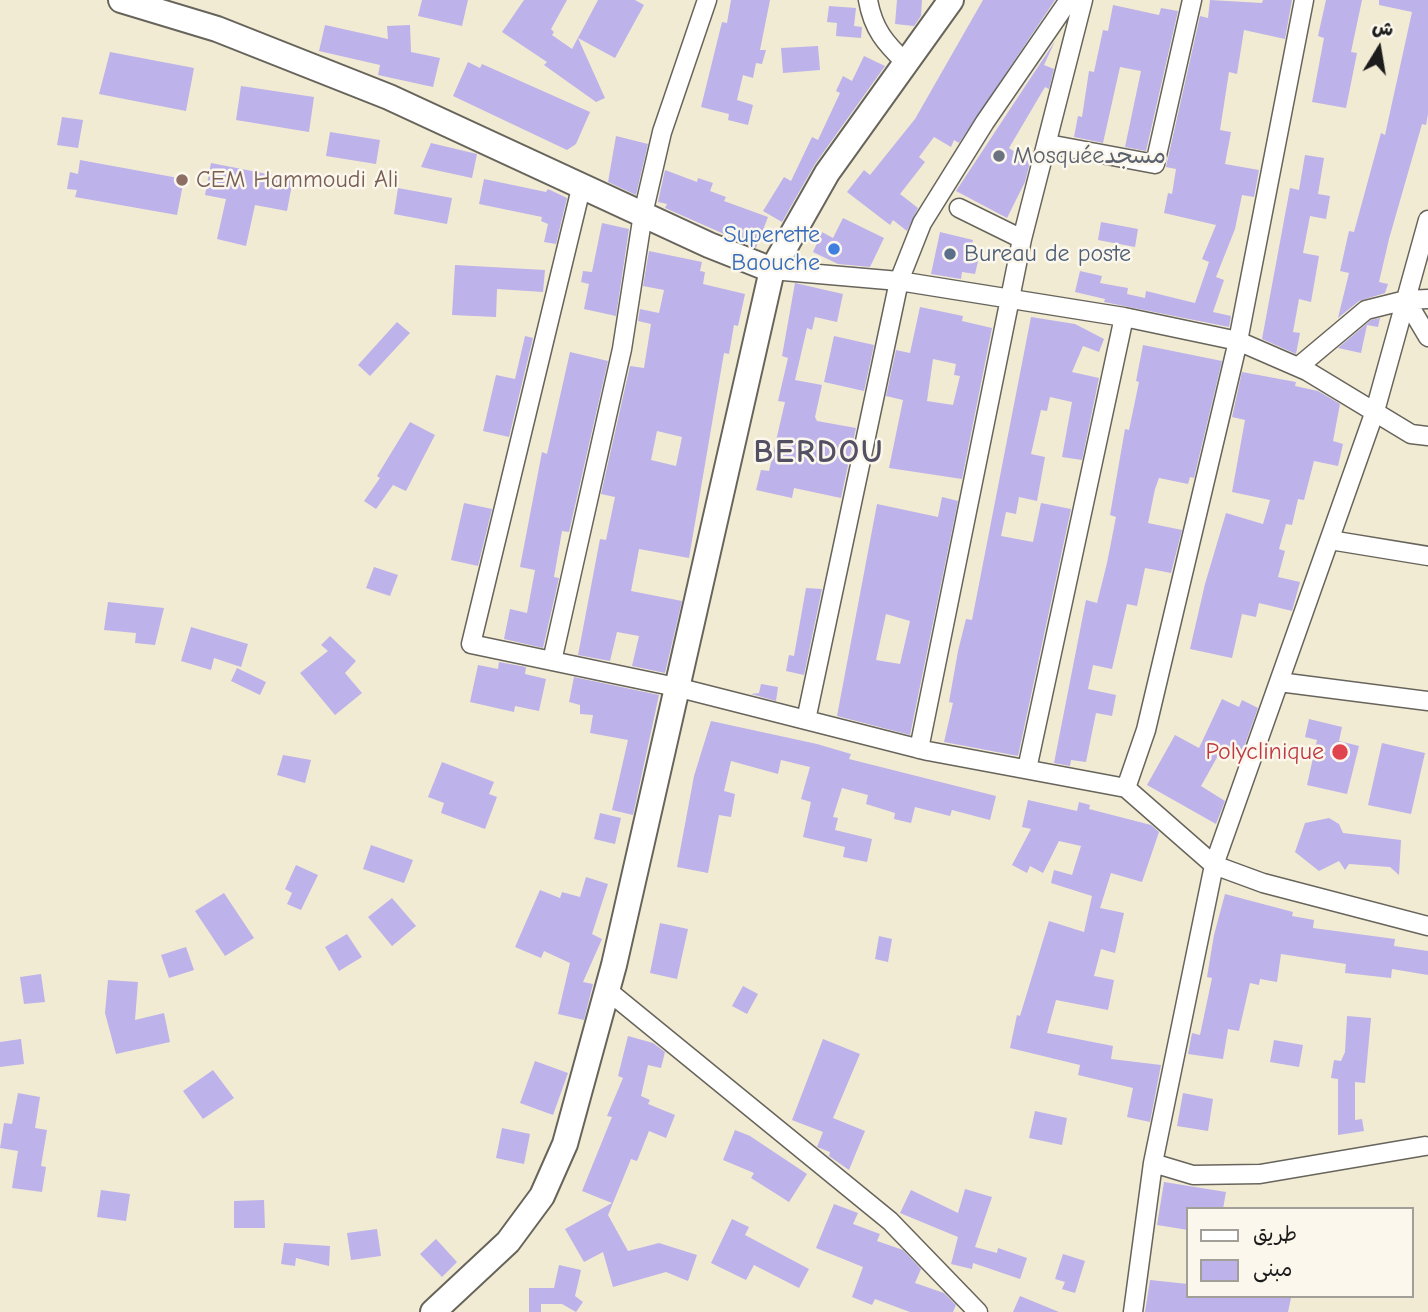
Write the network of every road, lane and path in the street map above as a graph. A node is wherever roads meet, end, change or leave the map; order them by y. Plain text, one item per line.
1 (121, 0) edge
2 (707, 0) edge
3 (868, 0) edge
4 (951, 0) edge
5 (1069, 0) edge
6 (1083, 0) edge
7 (1192, 0) edge
8 (1304, 0) edge
9 (906, 63) junction
10 (1048, 144) junction
11 (582, 184) junction
12 (959, 208) dead end
13 (643, 214) junction
14 (1428, 220) edge
15 (1022, 239) junction
16 (772, 270) junction
17 (899, 281) junction
18 (1010, 299) junction
19 (1428, 299) edge
20 (1406, 300) junction
21 (1124, 317) junction
22 (1428, 337) edge
23 (1238, 341) junction
24 (1298, 367) junction
25 (1375, 411) junction
26 (1428, 436) edge
27 (1330, 540) junction
28 (1428, 556) edge
29 (552, 661) junction
30 (1279, 682) junction
31 (676, 687) junction
32 (1428, 701) edge
33 (806, 720) junction
34 (919, 749) junction
35 (1027, 769) junction
36 (1126, 788) junction
37 (1214, 864) junction
38 (1428, 926) edge
39 (607, 990) junction
40 (1425, 1146) dead end
41 (1153, 1163) junction
42 (433, 1312) edge
43 (978, 1312) edge
44 (1133, 1312) edge

1 - 11 main road
2 - 13 street
3 - 9 street
4 - 9 main road
5 - 17 street
6 - 10 street
7 - 10 street
8 - 23 street
9 - 16 main road
10 - 15 street
11 - 13 main road
11 - 29 street
12 - 15 street
13 - 16 main road
13 - 29 street
14 - 20 street
15 - 18 street
16 - 17 street
16 - 31 main road
17 - 18 street
17 - 33 street
18 - 21 street
18 - 34 street
19 - 20 street
20 - 22 street
20 - 24 street
20 - 25 street
21 - 23 street
21 - 35 street
23 - 24 street
23 - 36 street
24 - 25 street
25 - 26 street
25 - 27 street
27 - 28 street
27 - 30 street
29 - 31 street
30 - 32 street
30 - 37 street
31 - 33 street
31 - 39 main road
33 - 34 street
34 - 35 street
35 - 36 street
36 - 37 street
37 - 38 street
37 - 41 street
39 - 42 main road
39 - 43 street
40 - 41 street
41 - 44 street

